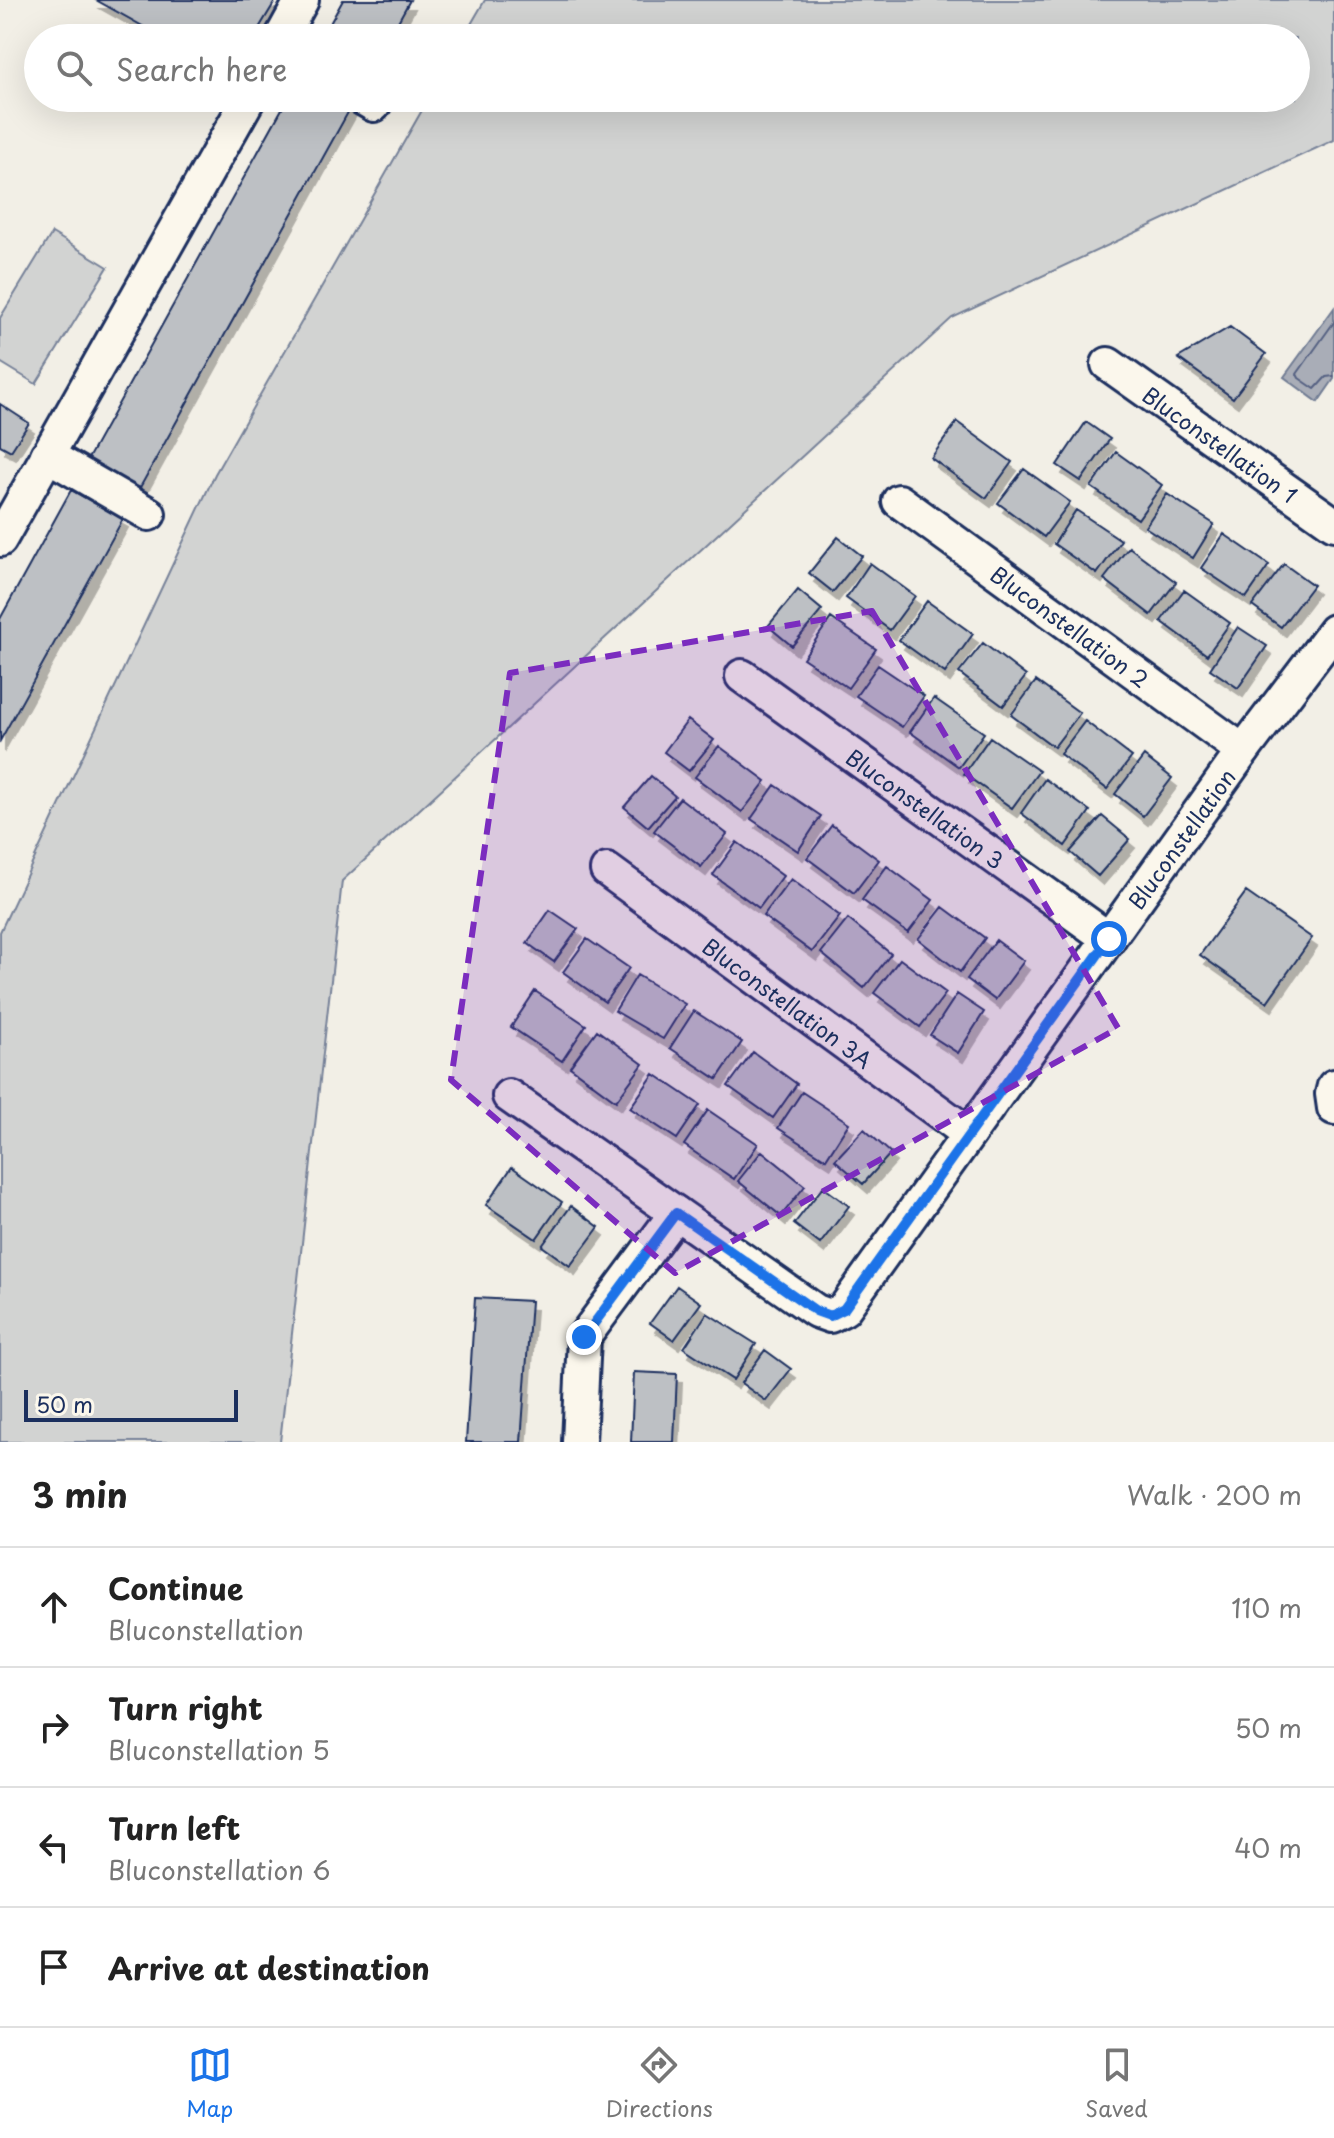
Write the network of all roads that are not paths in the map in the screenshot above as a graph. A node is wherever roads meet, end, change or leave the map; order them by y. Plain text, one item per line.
1 (302, 0) edge
2 (289, 24) edge
3 (241, 112) edge
4 (1108, 364) dead end
5 (47, 455) junction
6 (899, 501) dead end
7 (149, 514) dead end
8 (1334, 524) edge
9 (0, 540) edge
10 (1334, 631) edge
11 (742, 676) dead end
12 (1243, 751) junction
13 (607, 870) dead end
14 (1109, 939) junction
15 (1334, 1086) edge
16 (509, 1096) dead end
17 (1334, 1108) edge
18 (969, 1134) junction
19 (676, 1213) junction
20 (579, 1442) edge

1 - 2 street
3 - 5 street
4 - 8 street, Bluconstellation 1
5 - 7 street
5 - 9 street
6 - 12 street, Bluconstellation 2
10 - 12 street, Bluconstellation
11 - 14 street, Bluconstellation 3
12 - 14 street, Bluconstellation
13 - 18 street, Bluconstellation 3A
14 - 18 street, Bluconstellation
15 - 17 street
16 - 19 street
18 - 19 street, Bluconstellation
19 - 20 street

